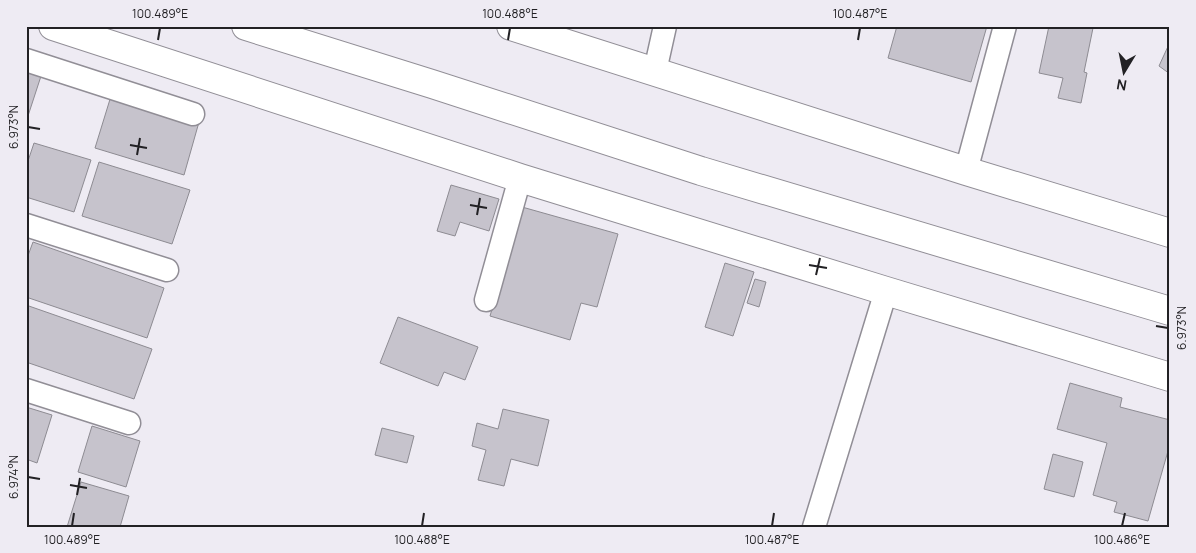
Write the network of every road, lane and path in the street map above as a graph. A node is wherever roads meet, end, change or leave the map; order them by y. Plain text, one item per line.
1 (53, 26) edge
2 (246, 26) edge
3 (511, 26) edge
4 (664, 26) edge
5 (1005, 26) edge
6 (26, 60) edge
7 (655, 71) junction
8 (193, 114) dead end
9 (966, 171) junction
10 (520, 178) junction
11 (26, 225) edge
12 (1170, 234) edge
13 (167, 270) dead end
14 (886, 291) junction
15 (486, 300) dead end
16 (1170, 311) edge
17 (1170, 377) edge
18 (26, 390) edge
19 (128, 423) dead end
20 (814, 527) edge

1 - 10 highway
2 - 16 highway
3 - 7 highway
4 - 7 street
5 - 9 street
6 - 8 street
7 - 9 highway
9 - 12 highway
10 - 14 highway
10 - 15 street
11 - 13 street
14 - 17 highway
14 - 20 street
18 - 19 street

